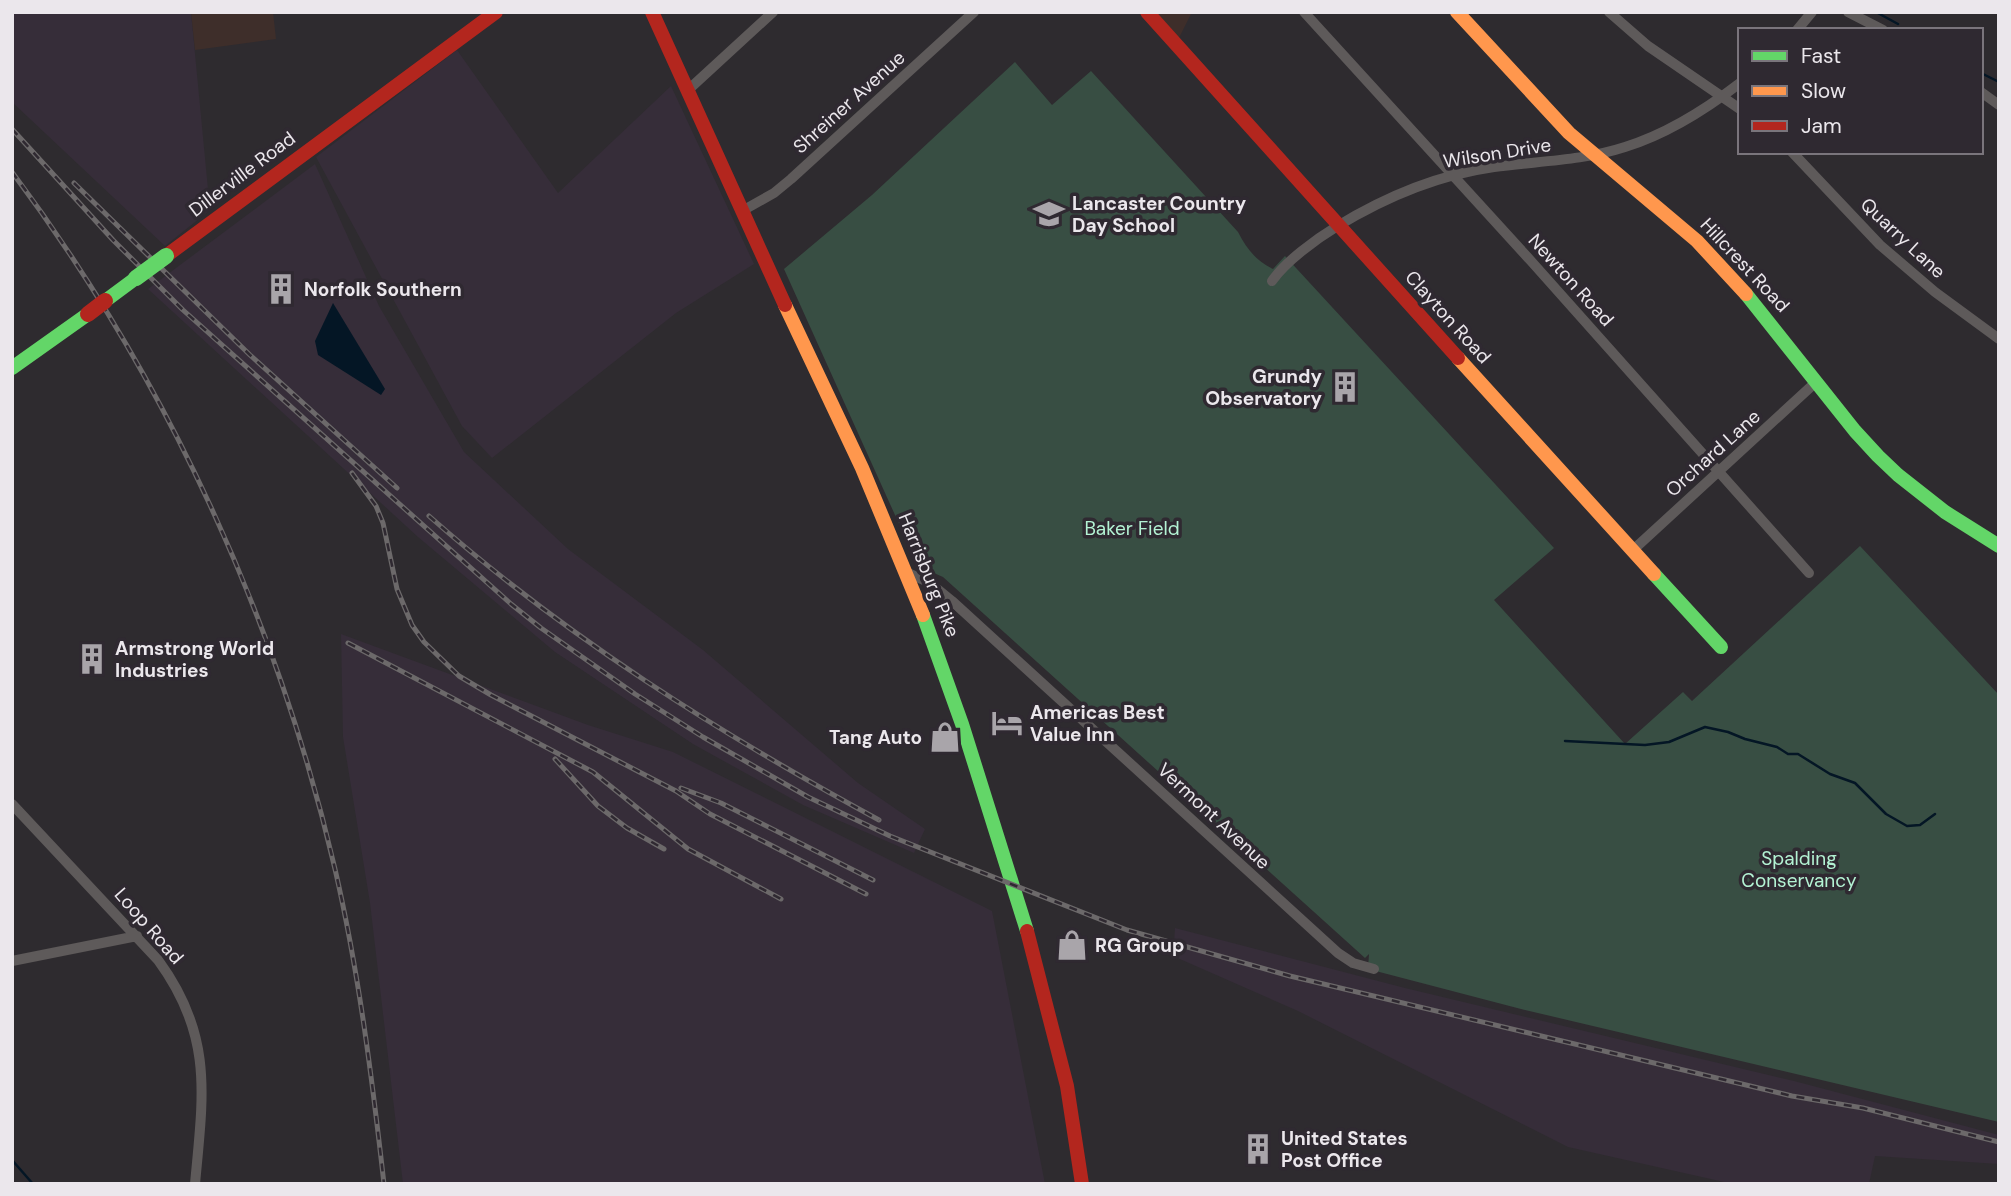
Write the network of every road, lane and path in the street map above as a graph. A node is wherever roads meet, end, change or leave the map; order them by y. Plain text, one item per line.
1 (496, 12) edge
2 (652, 12) edge
3 (773, 12) edge
4 (974, 12) edge
5 (1147, 12) edge
6 (1304, 12) edge
7 (1457, 12) edge
8 (1609, 12) edge
9 (1812, 12) edge
10 (1848, 12) edge
11 (1799, 28) edge
12 (1879, 28) edge
13 (1738, 84) edge
14 (687, 90) junction
15 (1983, 93) edge
16 (1721, 96) junction
17 (1999, 105) edge
18 (1738, 108) edge
19 (1794, 154) edge
20 (1594, 155) junction
21 (1452, 176) junction
22 (742, 211) junction
23 (1338, 226) junction
24 (1272, 281) dead end
25 (1999, 340) edge
26 (12, 368) edge
27 (1816, 382) junction
28 (1719, 471) junction
29 (1999, 546) edge
30 (1633, 550) junction
31 (906, 572) junction
32 (1809, 573) dead end
33 (1721, 647) dead end
34 (12, 804) edge
35 (138, 936) junction
36 (12, 961) edge
37 (1374, 970) dead end
38 (195, 1184) edge
39 (1082, 1184) edge

1 - 26 main road, Dillerville Road, bridge
2 - 14 main road, Harrisburg Pike
3 - 14 street
4 - 22 street, Shreiner Avenue
5 - 23 main road, Clayton Road
6 - 21 street, Newton Road
7 - 20 main road, Hillcrest Road
8 - 16 street
9 - 11 street
10 - 12 street
13 - 16 street, Wilson Drive
14 - 22 main road, Harrisburg Pike
15 - 17 street
16 - 18 street
16 - 20 street, Wilson Drive
19 - 25 street, Quarry Lane
20 - 21 street, Wilson Drive
20 - 27 main road, Hillcrest Road
21 - 23 street, Wilson Drive
21 - 28 street, Newton Road
22 - 31 main road, Harrisburg Pike
23 - 24 street, Wilson Drive
23 - 30 main road, Clayton Road
27 - 28 street, Orchard Lane
27 - 29 main road, Hillcrest Road
28 - 30 street, Orchard Lane
28 - 32 street, Newton Road
30 - 33 main road, Clayton Road
31 - 37 street, Vermont Avenue
31 - 39 main road, Harrisburg Pike
34 - 35 street, Loop Road
35 - 36 street
35 - 38 street, Loop Road

